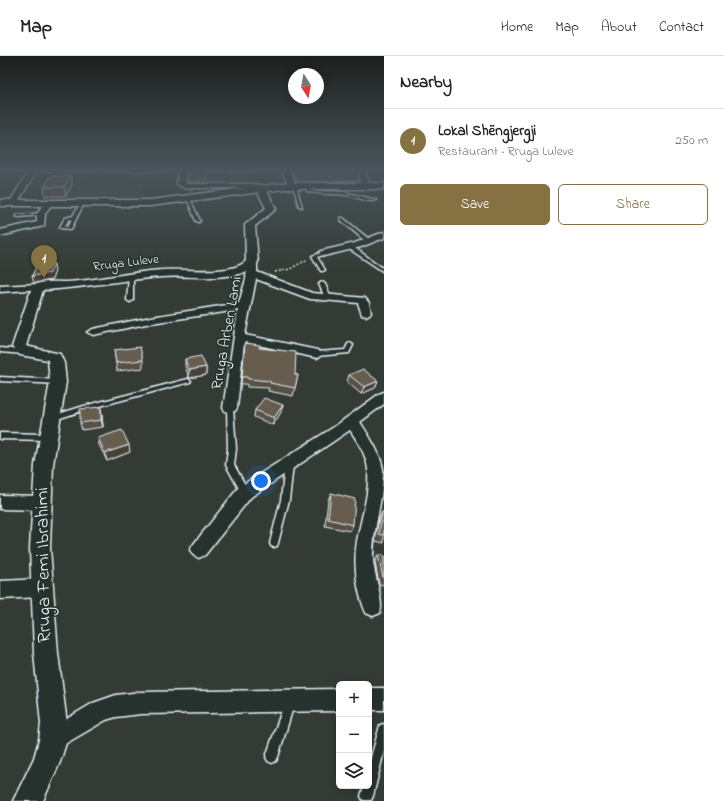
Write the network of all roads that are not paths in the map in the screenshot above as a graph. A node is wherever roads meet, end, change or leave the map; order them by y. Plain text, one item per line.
1 (10, 203) edge
2 (13, 203) joint
3 (48, 203) junction
4 (82, 203) junction
5 (152, 203) edge
6 (190, 203) edge
7 (270, 203) edge
8 (300, 203) edge
9 (301, 206) dead end
10 (41, 214) junction
11 (18, 216) dead end
12 (74, 218) dead end
13 (342, 219) dead end
14 (198, 221) dead end
15 (3, 232) edge
16 (384, 236) edge
17 (368, 241) junction
18 (350, 247) junction
19 (324, 253) joint
20 (253, 264) junction
21 (323, 270) dead end
22 (384, 272) edge
23 (131, 276) junction
24 (322, 284) dead end
25 (38, 287) junction
26 (0, 289) edge
27 (328, 298) junction
28 (130, 300) dead end
29 (244, 306) junction
30 (366, 313) dead end
31 (93, 332) dead end
32 (239, 337) junction
33 (350, 345) dead end
34 (0, 350) edge
35 (24, 352) junction
36 (317, 354) joint
37 (0, 379) edge
38 (188, 381) dead end
39 (58, 382) junction
40 (384, 397) edge
41 (230, 408) joint
42 (352, 421) junction
43 (49, 428) junction
44 (0, 436) edge
45 (289, 465) junction
46 (245, 492) junction
47 (0, 502) edge
48 (41, 503) junction
49 (274, 543) dead end
50 (199, 550) dead end
51 (42, 588) junction
52 (0, 590) edge
53 (373, 607) dead end
54 (384, 698) edge
55 (372, 699) edge
56 (336, 700) edge
57 (290, 701) junction
58 (384, 729) edge
59 (53, 740) junction
60 (272, 757) dead end
61 (367, 796) dead end
62 (28, 801) edge

1 - 2 main road
2 - 3 main road
3 - 4 main road
3 - 10 street
4 - 5 main road
4 - 12 lane
6 - 14 lane
7 - 20 street, Rruga Arben Lami
8 - 9 lane
10 - 11 lane
10 - 15 street
13 - 17 lane
16 - 17 street
17 - 18 street
18 - 19 street
18 - 22 lane
19 - 21 lane
20 - 23 street, Rruga Luleve
20 - 27 street
20 - 29 street, Rruga Arben Lami
23 - 25 street, Rruga Luleve
23 - 28 lane
24 - 27 lane
25 - 26 street, Rruga Luleve
25 - 35 street
27 - 30 street
29 - 31 street
29 - 32 street, Rruga Arben Lami
32 - 36 street
32 - 41 street, Rruga Arben Lami
33 - 36 lane
34 - 35 lane, Rruga Femi Ibrahimi
35 - 39 street, Rruga Femi Ibrahimi
37 - 39 lane
38 - 43 lane
39 - 43 street, Rruga Femi Ibrahimi
40 - 42 street
41 - 46 lane, Rruga Arben Lami
42 - 45 street
42 - 53 street
43 - 44 lane
43 - 48 street, Rruga Femi Ibrahimi
45 - 46 street
45 - 49 lane
46 - 50 street
47 - 48 street
48 - 51 street, Rruga Femi Ibrahimi
51 - 52 street
51 - 59 street, Rruga Femi Ibrahimi
54 - 55 street
56 - 57 street
57 - 59 street
57 - 60 lane
58 - 61 lane
59 - 62 street, Rruga Femi Ibrahimi

